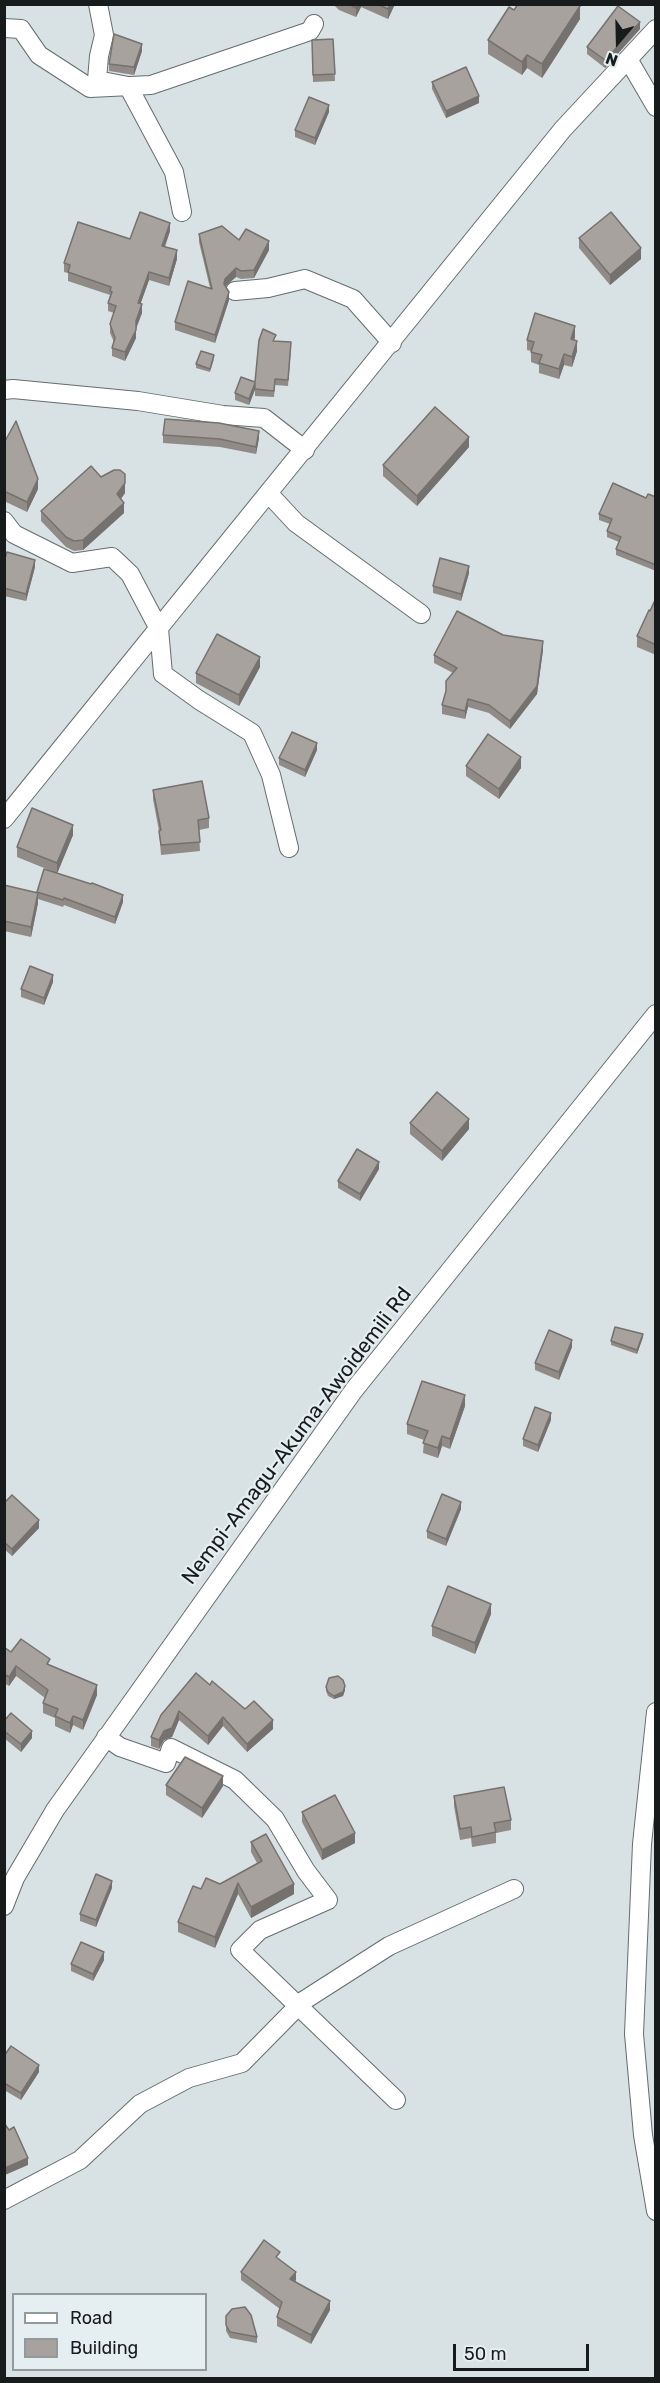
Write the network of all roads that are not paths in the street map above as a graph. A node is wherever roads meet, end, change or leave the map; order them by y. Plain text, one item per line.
1 (98, 4) edge
2 (314, 24) dead end
3 (4, 28) edge
4 (656, 29) edge
5 (628, 59) junction
6 (128, 86) junction
7 (656, 107) edge
8 (182, 212) dead end
9 (235, 291) dead end
10 (392, 343) junction
11 (4, 390) edge
12 (305, 450) junction
13 (269, 494) junction
14 (4, 521) edge
15 (421, 614) dead end
16 (159, 629) junction
17 (4, 819) edge
18 (289, 848) dead end
19 (656, 1014) edge
20 (656, 1712) edge
21 (106, 1737) junction
22 (10, 1873) edge
23 (514, 1889) dead end
24 (4, 1906) edge
25 (299, 2005) junction
26 (396, 2100) dead end
27 (4, 2200) edge
28 (656, 2211) edge

1 - 6 street
2 - 6 street
3 - 6 street
4 - 5 street
5 - 7 street
5 - 10 street
6 - 8 street
9 - 10 street
10 - 12 street
11 - 12 street
12 - 13 street
13 - 15 street
13 - 16 street
14 - 16 street
16 - 17 street
16 - 18 street
19 - 21 street, Nempi-Amagu-Akuma-Awoidemili Rd
20 - 28 street
21 - 22 street, Nempi-Amagu-Akuma-Awoidemili Rd
21 - 25 street
22 - 24 street, Nempi-Amagu-Akuma-Awoidemili Rd
23 - 25 street
25 - 26 street
25 - 27 street

